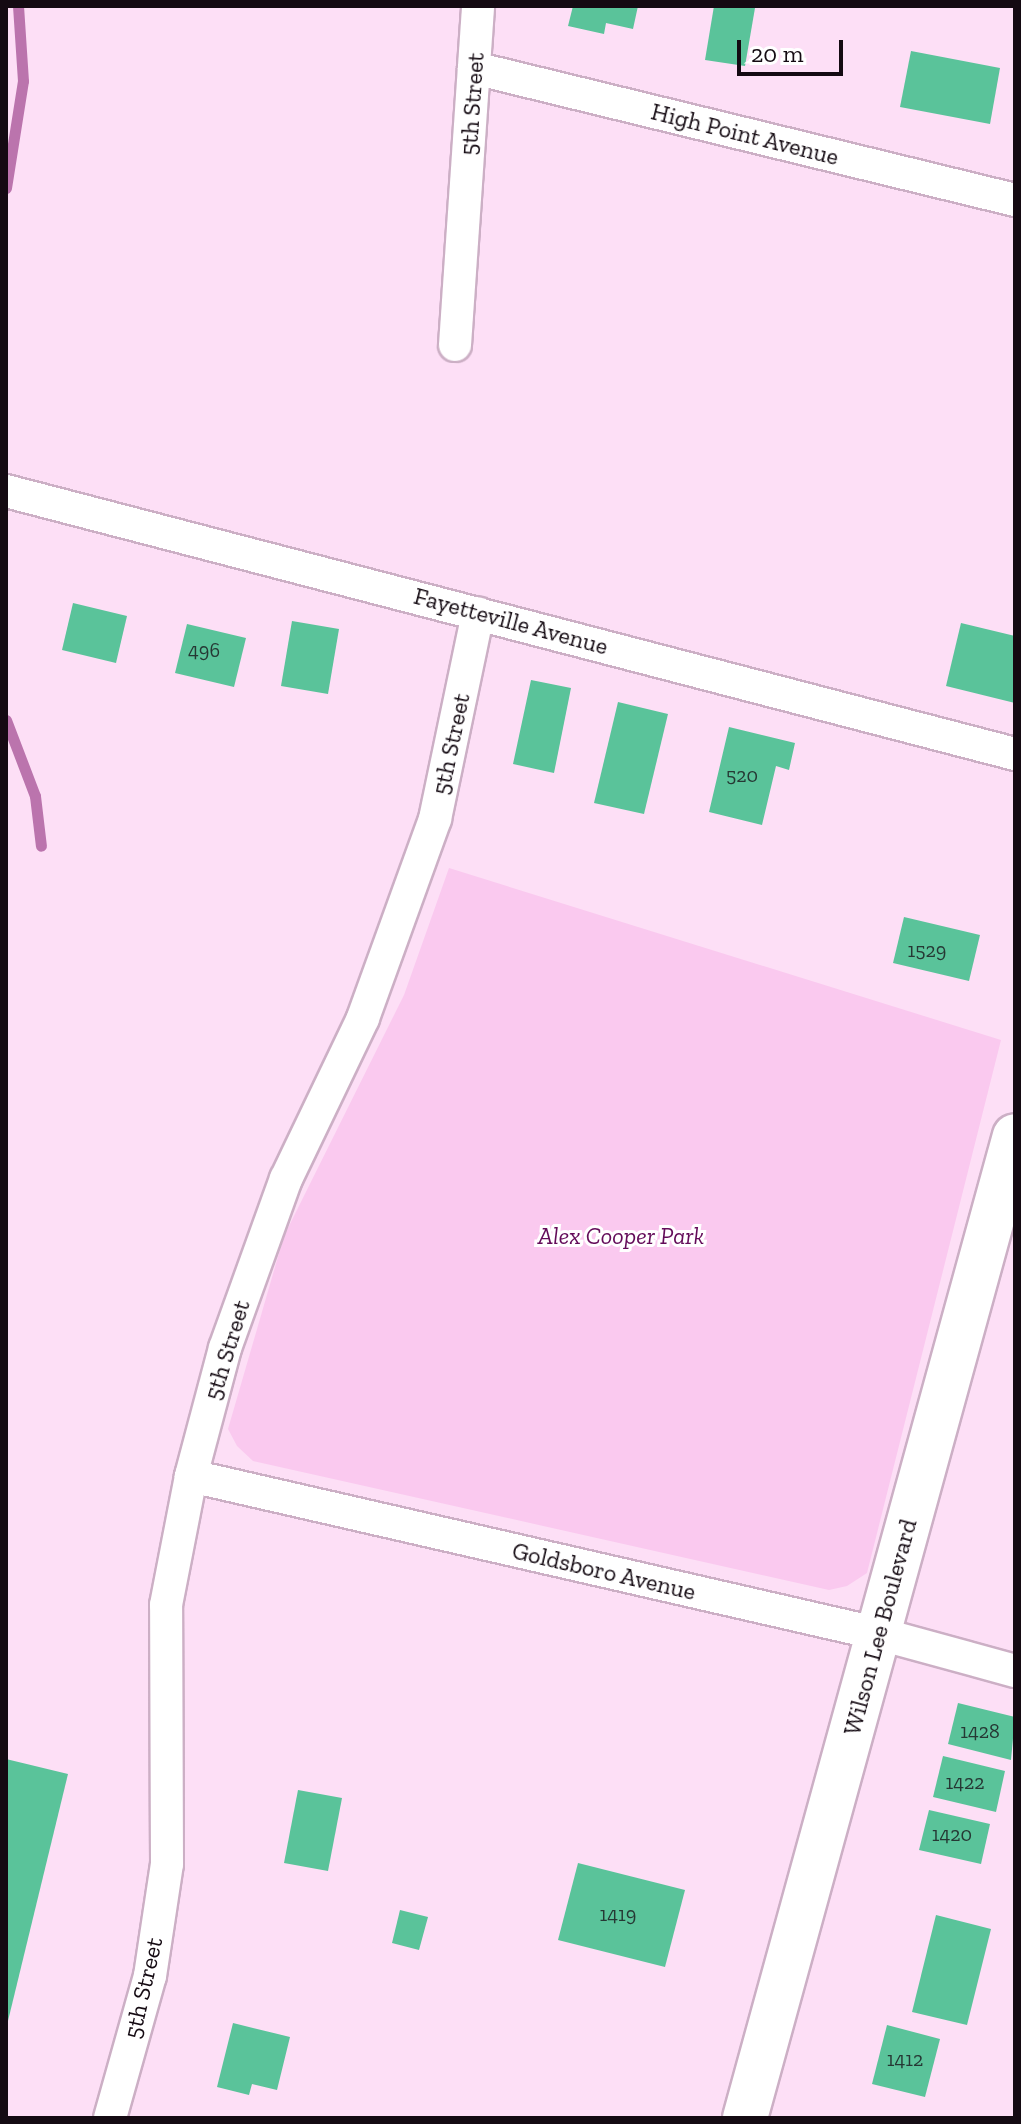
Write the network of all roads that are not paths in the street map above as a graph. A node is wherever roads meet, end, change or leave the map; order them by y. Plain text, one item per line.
1 (478, 6) edge
2 (474, 68) junction
3 (1015, 200) edge
4 (455, 345) dead end
5 (6, 491) edge
6 (478, 613) junction
7 (1015, 754) edge
8 (1015, 1136) edge
9 (191, 1476) junction
10 (880, 1634) junction
11 (1015, 1671) edge
12 (110, 2118) edge
13 (745, 2118) edge

1 - 2 street, 5th Street
2 - 3 street, High Point Avenue
2 - 4 street, 5th Street
5 - 6 street, Fayetteville Avenue
6 - 7 street, Fayetteville Avenue
6 - 9 street, 5th Street
8 - 10 street, Wilson Lee Boulevard
9 - 10 street, Goldsboro Avenue
9 - 12 street, 5th Street
10 - 11 street, Goldsboro Avenue
10 - 13 street, Wilson Lee Boulevard

